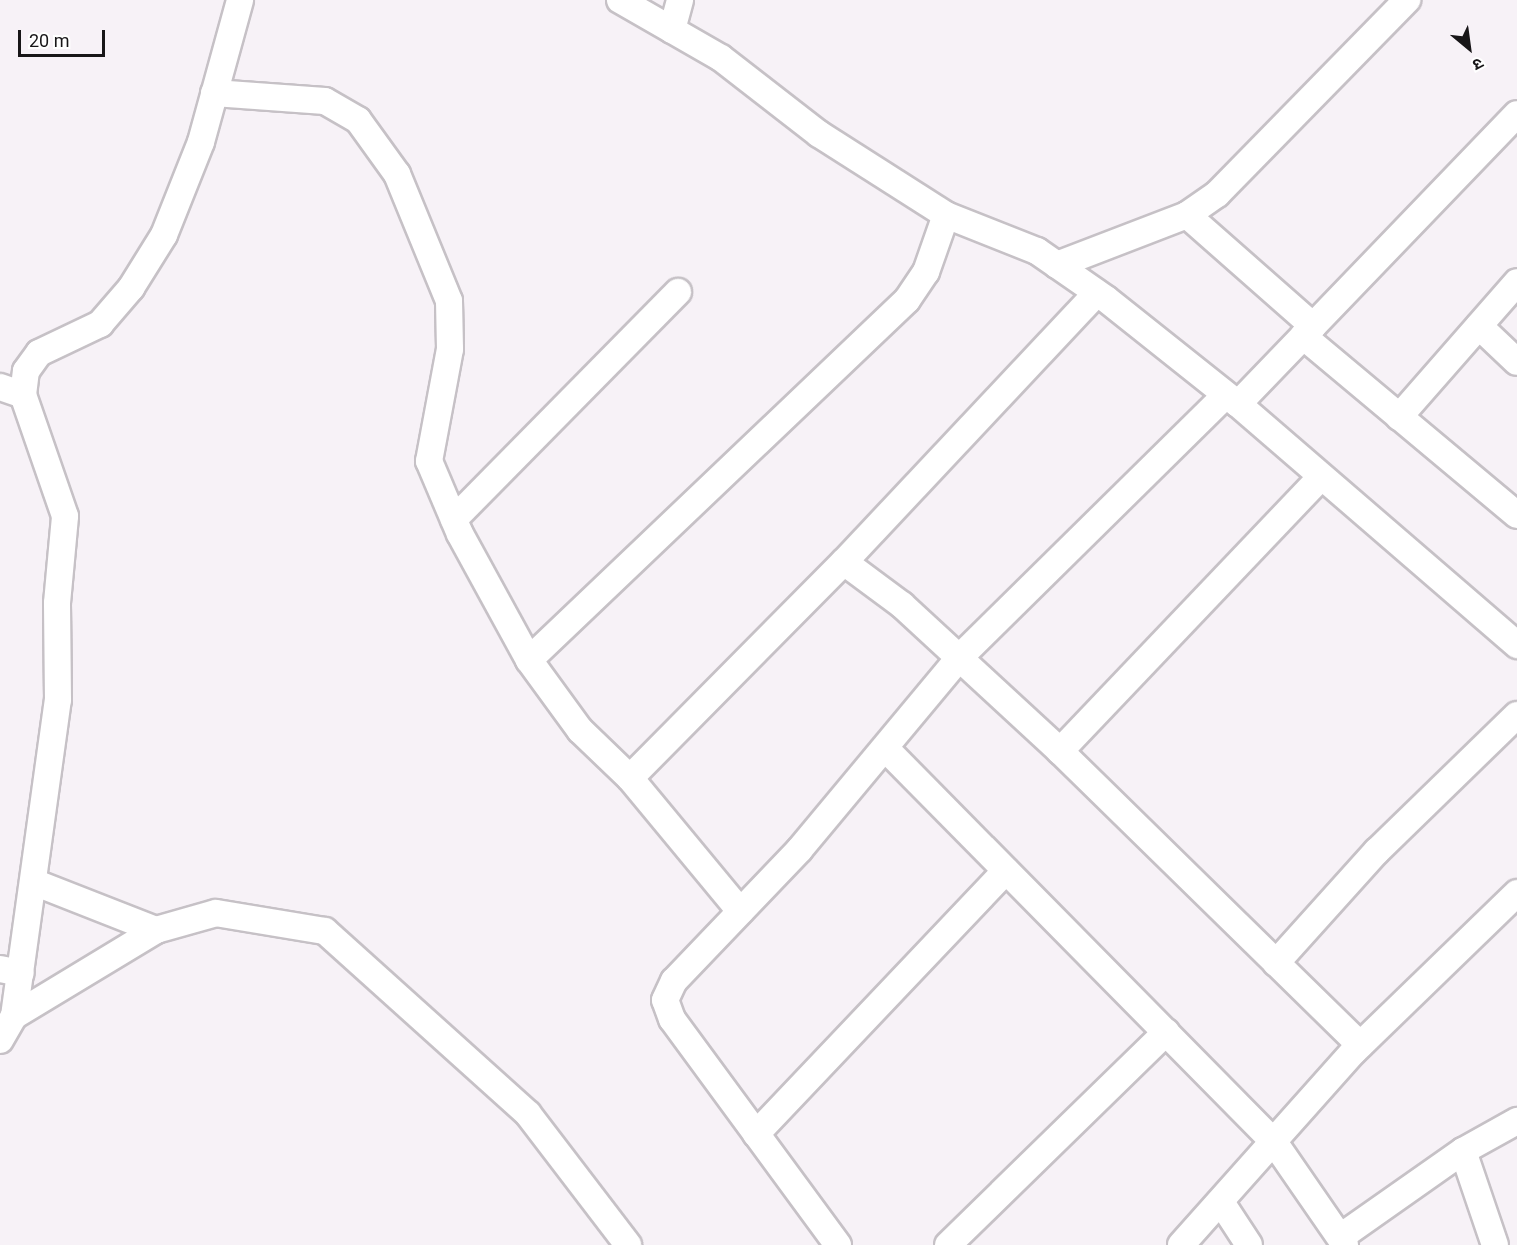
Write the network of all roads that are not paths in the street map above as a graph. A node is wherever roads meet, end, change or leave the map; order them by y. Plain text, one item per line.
1 (240, 0) edge
2 (620, 0) edge
3 (680, 0) edge
4 (1407, 0) edge
5 (672, 30) junction
6 (214, 93) junction
7 (1517, 114) edge
8 (946, 215) junction
9 (1187, 215) junction
10 (1057, 265) junction
11 (1517, 282) edge
12 (678, 292) dead end
13 (1097, 293) junction
14 (1479, 326) junction
15 (1308, 331) junction
16 (1517, 362) edge
17 (12, 391) edge
18 (1232, 400) junction
19 (1399, 417) junction
20 (1321, 477) junction
21 (1517, 515) edge
22 (454, 519) junction
23 (844, 562) junction
24 (1517, 645) edge
25 (960, 657) junction
26 (529, 660) junction
27 (1517, 715) edge
28 (886, 749) junction
29 (1060, 751) junction
30 (630, 778) junction
31 (1006, 871) junction
32 (36, 883) junction
33 (1517, 893) edge
34 (740, 911) junction
35 (156, 930) junction
36 (1276, 963) junction
37 (11, 971) edge
38 (14, 1016) junction
39 (1166, 1032) junction
40 (0, 1040) edge
41 (1360, 1045) junction
42 (1517, 1121) edge
43 (756, 1134) junction
44 (1274, 1142) junction
45 (1463, 1151) junction
46 (1221, 1202) junction
47 (1344, 1240) edge
48 (628, 1245) edge
49 (838, 1245) edge
50 (948, 1245) edge
51 (1181, 1245) edge
52 (1249, 1245) edge
53 (1495, 1245) edge

1 - 6 street
2 - 5 street
3 - 5 street
4 - 9 street
5 - 8 street
6 - 17 street
6 - 22 street
7 - 15 street
8 - 10 street
8 - 26 street
9 - 10 street
9 - 15 street
10 - 13 street
11 - 14 street
12 - 22 street
13 - 18 street
13 - 23 street
14 - 16 street
14 - 19 street
15 - 18 street
15 - 19 street
17 - 32 street
18 - 20 street
18 - 25 street
19 - 21 street
20 - 24 street
20 - 29 street
22 - 26 street
23 - 25 street
23 - 30 street
25 - 28 street
25 - 29 street
26 - 30 street
27 - 36 street
28 - 31 street
28 - 34 street
29 - 36 street
30 - 34 street
31 - 39 street
31 - 43 street
32 - 35 street
32 - 37 street
33 - 41 street
34 - 43 street
35 - 38 street
35 - 48 street
36 - 41 street
37 - 38 street
38 - 40 street
39 - 44 street
39 - 50 street
41 - 44 street
42 - 45 street
43 - 49 street
44 - 46 street
44 - 47 street
45 - 47 street
45 - 53 street
46 - 51 street
46 - 52 street

